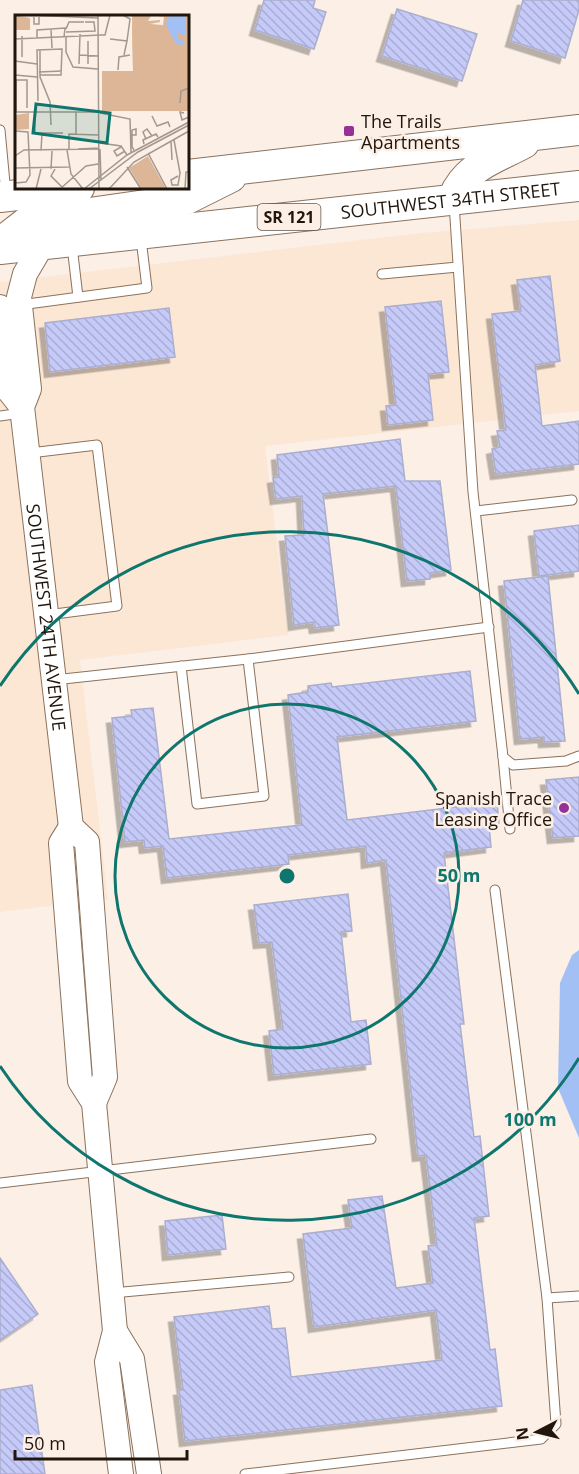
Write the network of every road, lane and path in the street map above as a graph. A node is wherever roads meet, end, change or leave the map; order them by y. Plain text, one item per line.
1 (0, 130) edge
2 (579, 130) edge
3 (540, 134) junction
4 (250, 168) junction
5 (189, 175) edge
6 (579, 186) edge
7 (72, 189) edge
8 (2, 198) edge
9 (453, 198) junction
10 (140, 234) junction
11 (72, 241) junction
12 (0, 243) edge
13 (42, 244) junction
14 (0, 249) edge
15 (458, 267) junction
16 (382, 274) dead end
17 (78, 297) junction
18 (10, 306) edge
19 (15, 412) edge
20 (27, 453) junction
21 (572, 500) dead end
22 (476, 511) junction
23 (46, 615) junction
24 (489, 627) junction
25 (248, 659) junction
26 (181, 666) junction
27 (54, 680) junction
28 (579, 756) edge
29 (503, 757) junction
30 (510, 829) dead end
31 (495, 890) dead end
32 (371, 1139) dead end
33 (100, 1170) junction
34 (0, 1183) edge
35 (289, 1277) dead end
36 (111, 1293) junction
37 (579, 1296) edge
38 (547, 1298) junction
39 (115, 1331) junction
40 (121, 1474) edge
41 (149, 1474) edge
42 (245, 1474) edge

1 - 8 lane
2 - 3 main road
3 - 4 main road
3 - 9 main road
4 - 5 main road
4 - 12 main road
6 - 9 main road, SOUTHWEST 34TH STREET / SR 121
7 - 8 main road
9 - 10 main road, SOUTHWEST 34TH STREET / SR 121
9 - 15 lane
10 - 11 main road, SOUTHWEST 34TH STREET / SR 121
10 - 17 lane
11 - 13 main road, SOUTHWEST 34TH STREET / SR 121
11 - 17 lane
13 - 14 main road, SOUTHWEST 34TH STREET / SR 121
13 - 18 street, SOUTHWEST 24TH AVENUE
15 - 16 lane
15 - 22 lane
17 - 18 lane
18 - 19 street, SOUTHWEST 24TH AVENUE
19 - 20 street, SOUTHWEST 24TH AVENUE
20 - 23 street, SOUTHWEST 24TH AVENUE
20 - 23 lane
21 - 22 lane
22 - 24 lane
23 - 27 street, SOUTHWEST 24TH AVENUE
24 - 25 lane
24 - 29 lane
25 - 26 lane
25 - 26 lane
26 - 27 lane
27 - 33 street, SOUTHWEST 24TH AVENUE
28 - 29 lane
29 - 30 lane
31 - 38 lane
32 - 33 lane
33 - 34 lane
33 - 36 street, SOUTHWEST 24TH AVENUE
35 - 36 lane
36 - 39 street, SOUTHWEST 24TH AVENUE
37 - 38 lane
38 - 42 lane
39 - 40 street, SOUTHWEST 24TH AVENUE
39 - 41 street, SOUTHWEST 24TH AVENUE

